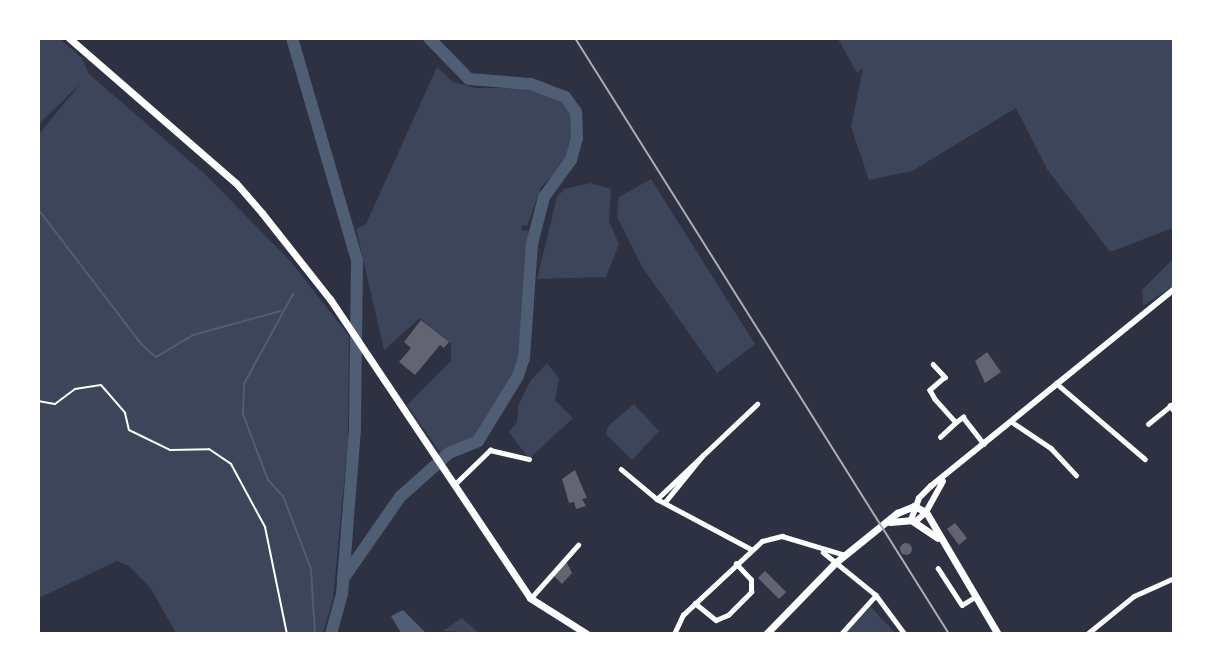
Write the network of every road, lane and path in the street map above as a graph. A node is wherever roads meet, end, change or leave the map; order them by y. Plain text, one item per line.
1 (69, 38) edge
2 (1174, 289) edge
3 (933, 364) dead end
4 (1056, 382) junction
5 (38, 401) edge
6 (757, 404) dead end
7 (1172, 404) edge
8 (970, 411) dead end
9 (1174, 411) edge
10 (963, 417) junction
11 (956, 422) junction
12 (1012, 422) junction
13 (1148, 424) dead end
14 (940, 437) dead end
15 (984, 445) junction
16 (705, 451) junction
17 (529, 459) dead end
18 (1145, 459) dead end
19 (621, 468) dead end
20 (1076, 475) dead end
21 (946, 477) junction
22 (455, 484) junction
23 (657, 499) junction
24 (664, 502) junction
25 (914, 506) junction
26 (926, 512) junction
27 (913, 521) junction
28 (889, 522) junction
29 (940, 540) junction
30 (578, 545) dead end
31 (751, 549) junction
32 (822, 552) junction
33 (845, 555) junction
34 (835, 563) junction
35 (736, 564) junction
36 (938, 568) dead end
37 (1174, 578) edge
38 (876, 595) junction
39 (975, 597) junction
40 (530, 598) junction
41 (695, 603) junction
42 (287, 634) edge
43 (587, 634) edge
44 (674, 634) edge
45 (765, 634) edge
46 (841, 634) edge
47 (905, 634) edge
48 (998, 634) edge
49 (1087, 634) edge

1 - 22 highway
2 - 4 main road
3 - 11 street
4 - 12 main road
4 - 18 street
5 - 42 path
6 - 16 street
7 - 9 street
7 - 13 street
8 - 10 street
10 - 11 street
10 - 15 street
11 - 14 street
12 - 15 main road
12 - 20 street
15 - 21 main road
16 - 23 street
16 - 24 street
17 - 22 street
19 - 23 street
21 - 25 main road
21 - 26 main road
22 - 40 highway
23 - 24 street
24 - 31 street
25 - 26 highway
25 - 27 main road
25 - 28 highway
26 - 27 main road
26 - 29 highway
27 - 28 highway
27 - 29 highway
28 - 33 highway
29 - 39 highway
30 - 40 street
31 - 32 street
31 - 35 street
32 - 33 street
32 - 34 street
33 - 34 highway
34 - 38 street
34 - 45 highway
35 - 41 street
35 - 41 street
36 - 39 street
37 - 49 street
38 - 46 street
38 - 47 street
39 - 48 highway
40 - 43 highway
41 - 44 street

